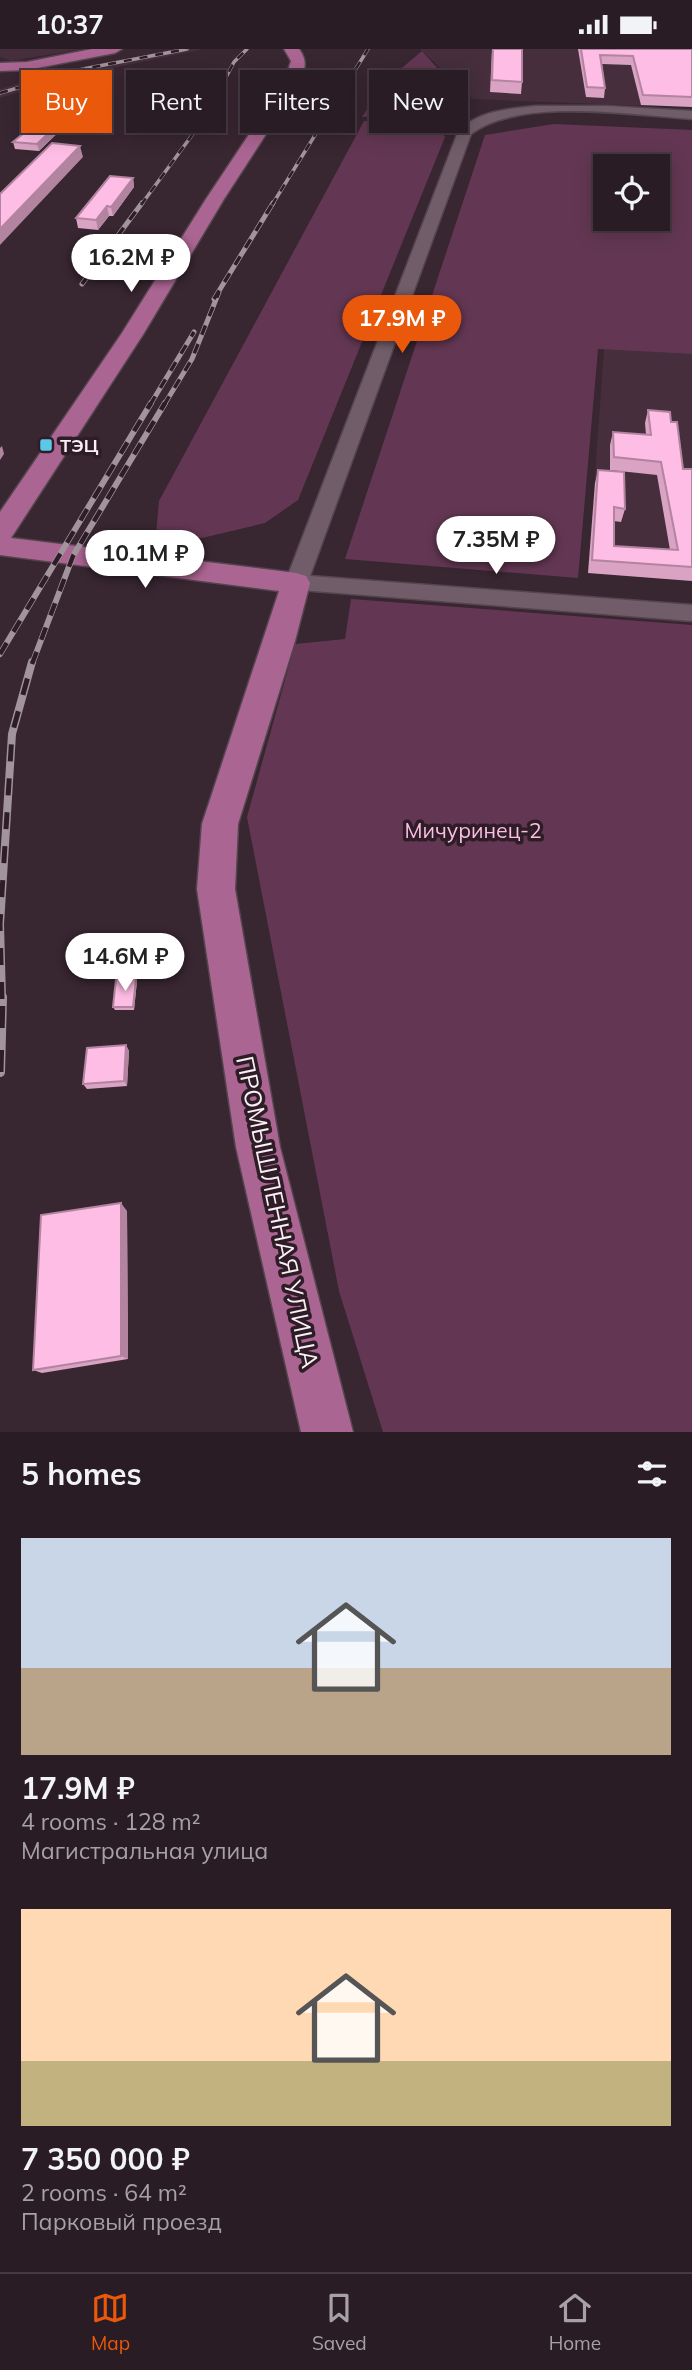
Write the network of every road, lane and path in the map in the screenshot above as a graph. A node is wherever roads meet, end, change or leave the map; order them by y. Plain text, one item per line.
1 (115, 49) edge
2 (291, 49) edge
3 (0, 67) edge
4 (498, 114) junction
5 (692, 114) edge
6 (692, 120) edge
7 (0, 533) edge
8 (0, 546) edge
9 (296, 583) junction
10 (692, 613) edge
11 (327, 1432) edge

1 - 3 main road
2 - 7 main road
4 - 5 street
4 - 6 street
4 - 9 street
8 - 9 main road
9 - 10 street
9 - 11 main road, ПРОМЫШЛЕННАЯ УЛИЦА

